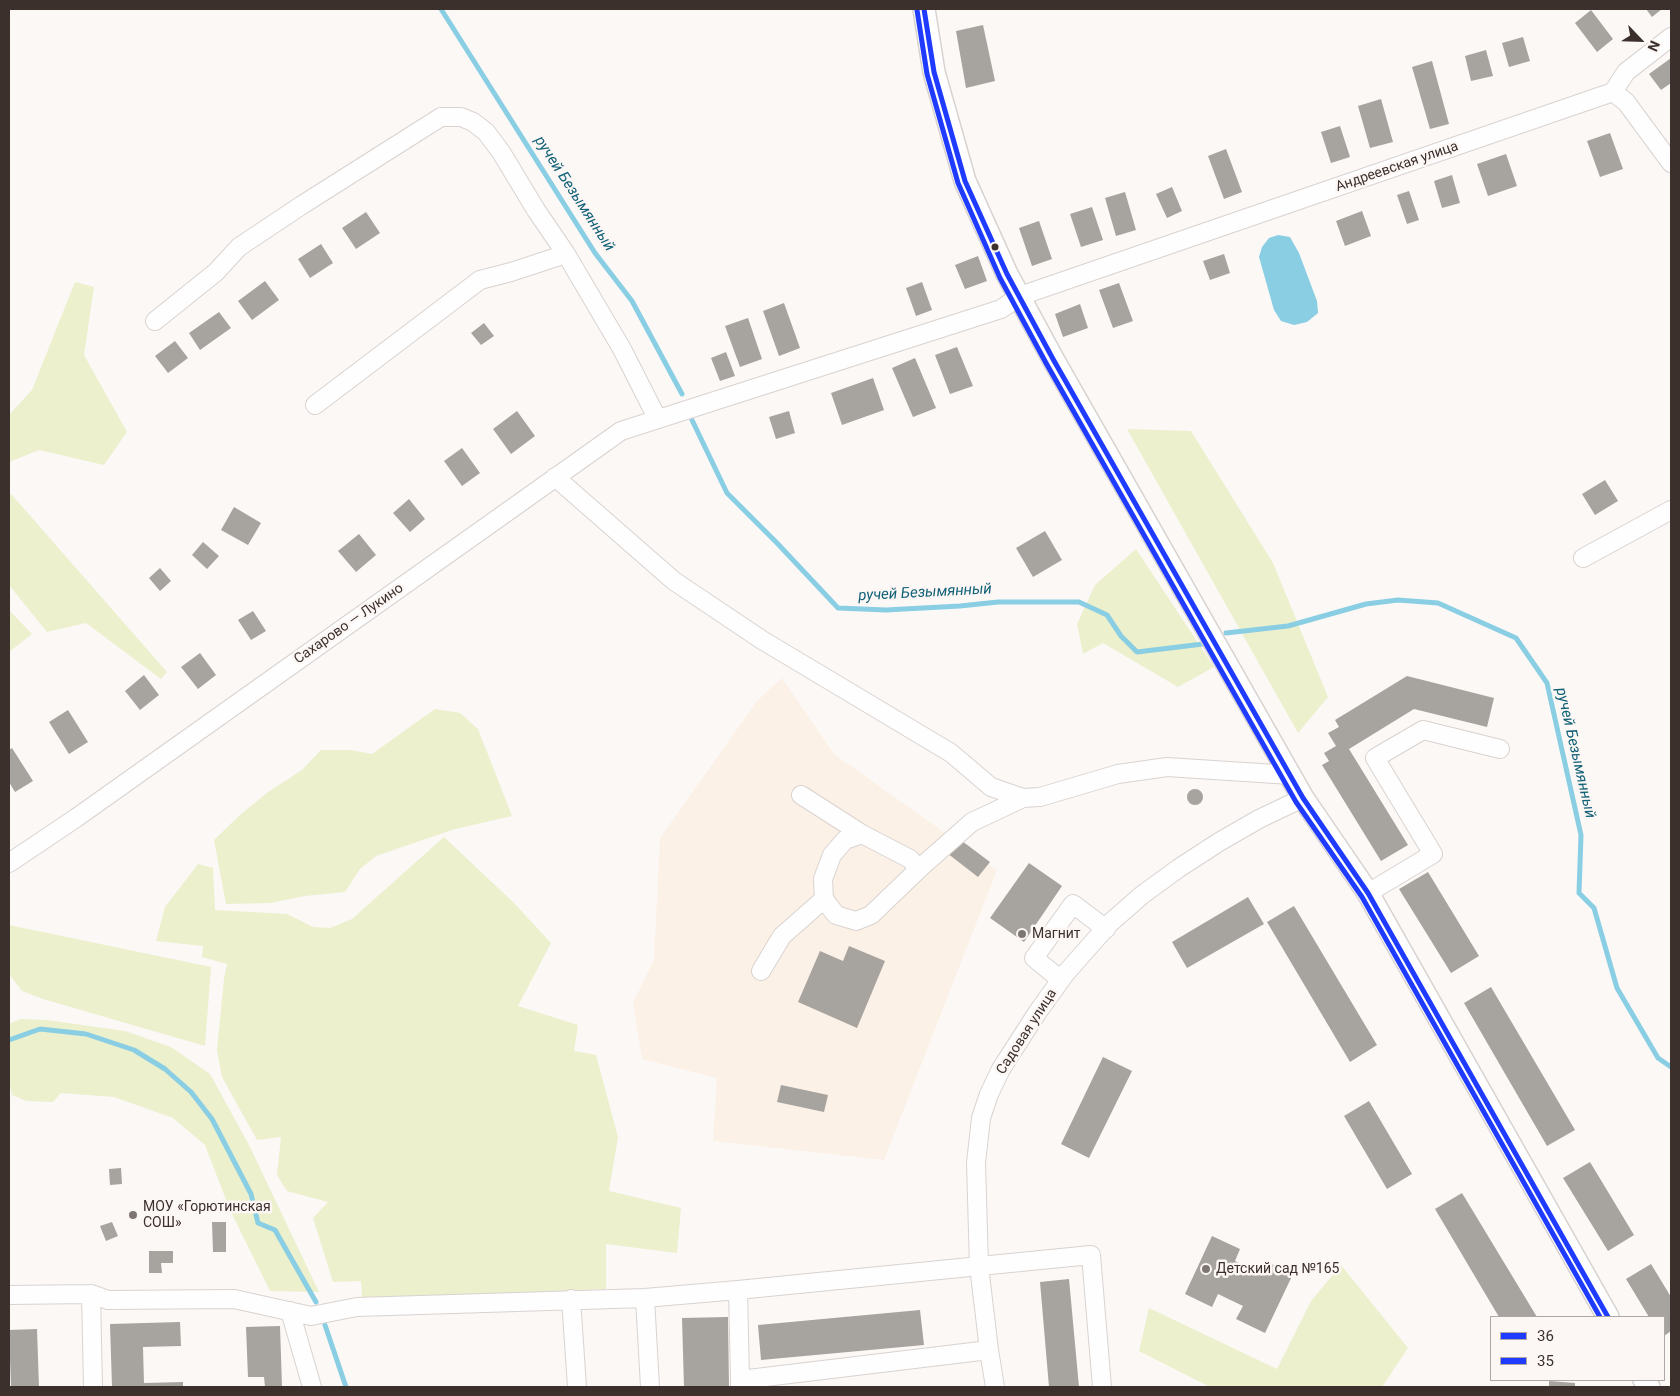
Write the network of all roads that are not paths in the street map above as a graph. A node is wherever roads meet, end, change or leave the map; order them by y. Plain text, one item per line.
1 (924, 9) edge
2 (1671, 37) edge
3 (1613, 92) junction
4 (1671, 163) edge
5 (566, 254) junction
6 (1020, 296) junction
7 (155, 321) dead end
8 (315, 405) dead end
9 (700, 407) joint
10 (657, 418) junction
11 (555, 477) junction
12 (1671, 510) edge
13 (1583, 558) dead end
14 (1500, 749) dead end
15 (1291, 775) junction
16 (801, 795) dead end
17 (1022, 798) junction
18 (1303, 798) junction
19 (862, 834) junction
20 (9, 863) edge
21 (919, 869) junction
22 (1368, 893) junction
23 (824, 899) junction
24 (1106, 929) junction
25 (761, 971) dead end
26 (1061, 980) junction
27 (979, 1266) junction
28 (738, 1290) junction
29 (91, 1294) junction
30 (9, 1295) edge
31 (645, 1298) junction
32 (571, 1299) junction
33 (290, 1311) junction
34 (1607, 1316) edge
35 (989, 1350) junction
36 (740, 1384) edge
37 (93, 1387) edge
38 (312, 1387) edge
39 (577, 1387) edge
40 (650, 1387) edge
41 (995, 1387) edge
42 (1102, 1387) edge

1 - 6 main road
2 - 3 street
3 - 4 street
3 - 6 street, Андреевская улица
5 - 7 street
5 - 8 street
5 - 10 street
6 - 9 street, Андреевская улица
6 - 15 main road
9 - 10 street, Сахарово — Лукино
10 - 11 street, Сахарово — Лукино
11 - 17 street
11 - 20 street, Сахарово — Лукино
12 - 13 street
14 - 22 street
15 - 17 street
15 - 18 main road
16 - 19 street
17 - 21 street
18 - 22 main road
18 - 24 street, Садовая улица
19 - 21 street
19 - 23 street
21 - 23 street
22 - 34 main road
23 - 25 street
24 - 26 street, Садовая улица
24 - 26 street
26 - 27 street, Садовая улица
27 - 28 street
27 - 35 street, Садовая улица
27 - 42 street
28 - 31 street
28 - 36 street
29 - 30 street
29 - 33 street
29 - 37 street
31 - 32 street
31 - 40 street
32 - 33 street
32 - 39 street
33 - 38 street
35 - 36 street
35 - 41 street, Садовая улица

